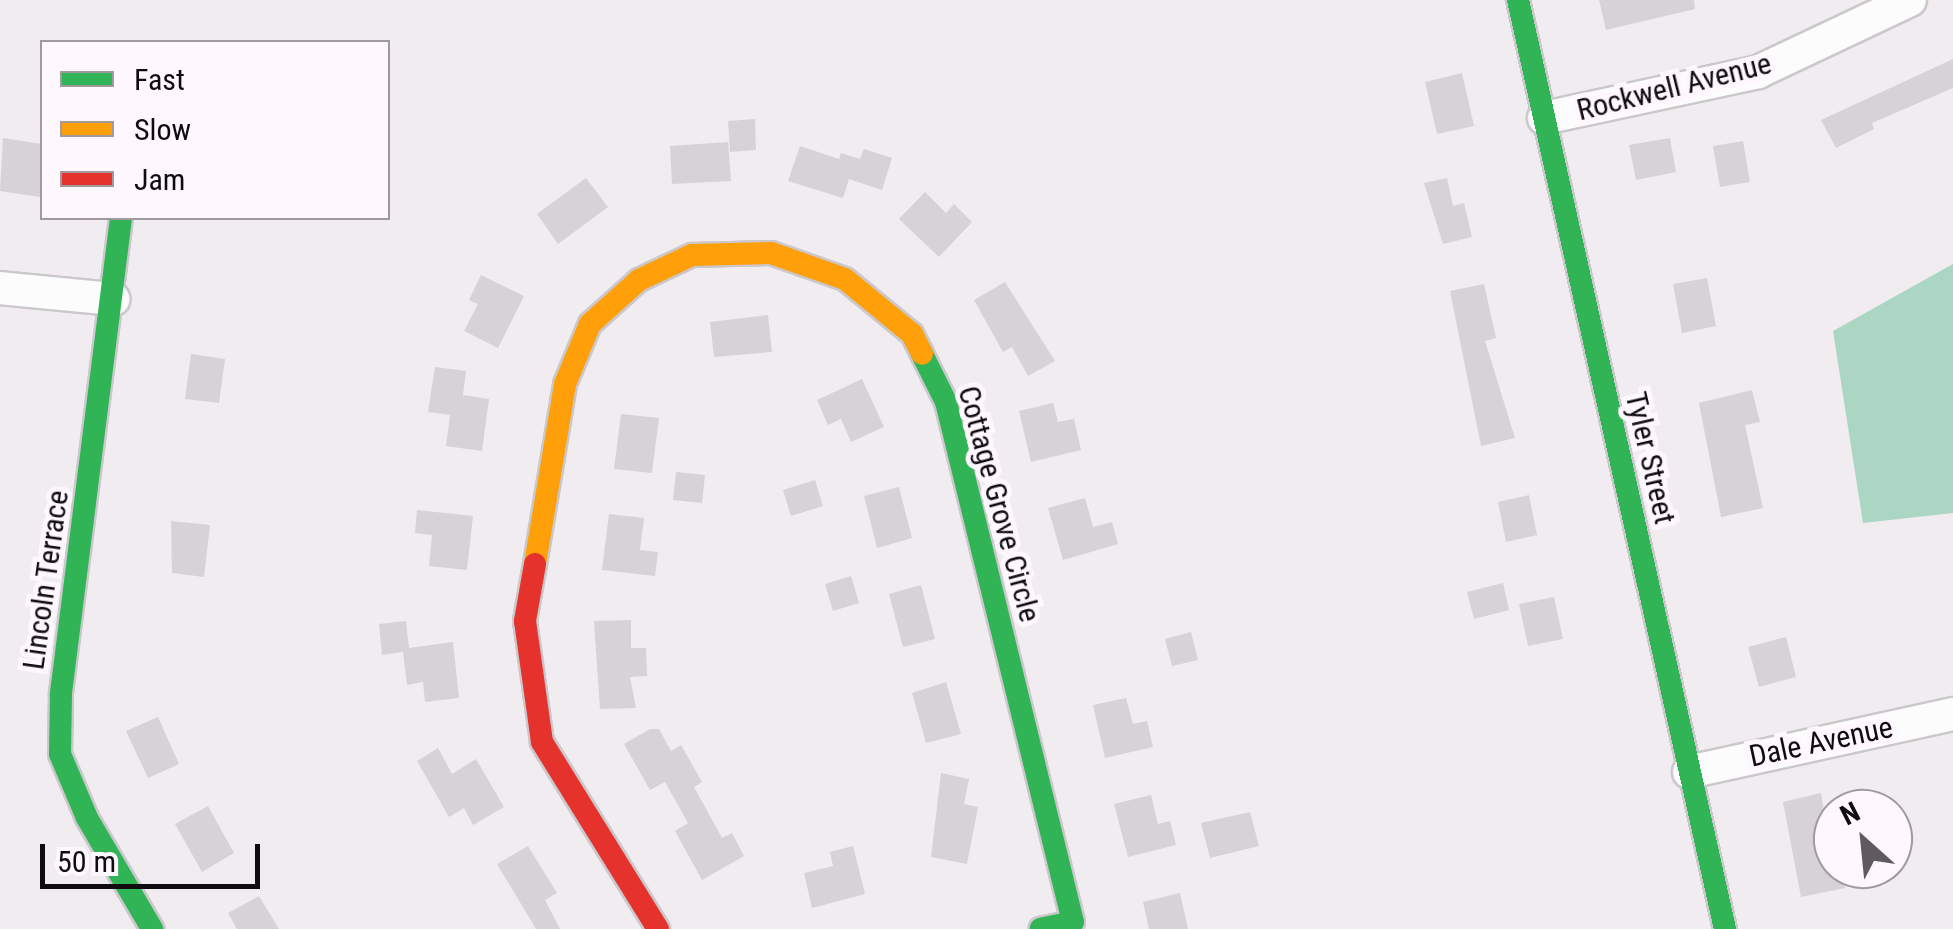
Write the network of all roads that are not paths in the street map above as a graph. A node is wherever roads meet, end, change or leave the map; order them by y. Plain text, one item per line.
1 (1518, 0) edge
2 (1910, 0) edge
3 (1544, 118) junction
4 (121, 220) edge
5 (0, 288) edge
6 (113, 299) junction
7 (1953, 714) edge
8 (1689, 772) junction
9 (1074, 926) edge
10 (152, 929) edge
11 (658, 929) edge
12 (1041, 929) edge
13 (1725, 929) edge

1 - 3 street, Tyler Street
2 - 3 street, Rockwell Avenue
3 - 8 street, Tyler Street
4 - 6 street, Lincoln Terrace
5 - 6 street
6 - 10 street, Lincoln Terrace
7 - 8 street, Dale Avenue
8 - 13 street, Tyler Street
9 - 11 street, Cottage Grove Circle
9 - 12 street, Cottage Grove Circle

